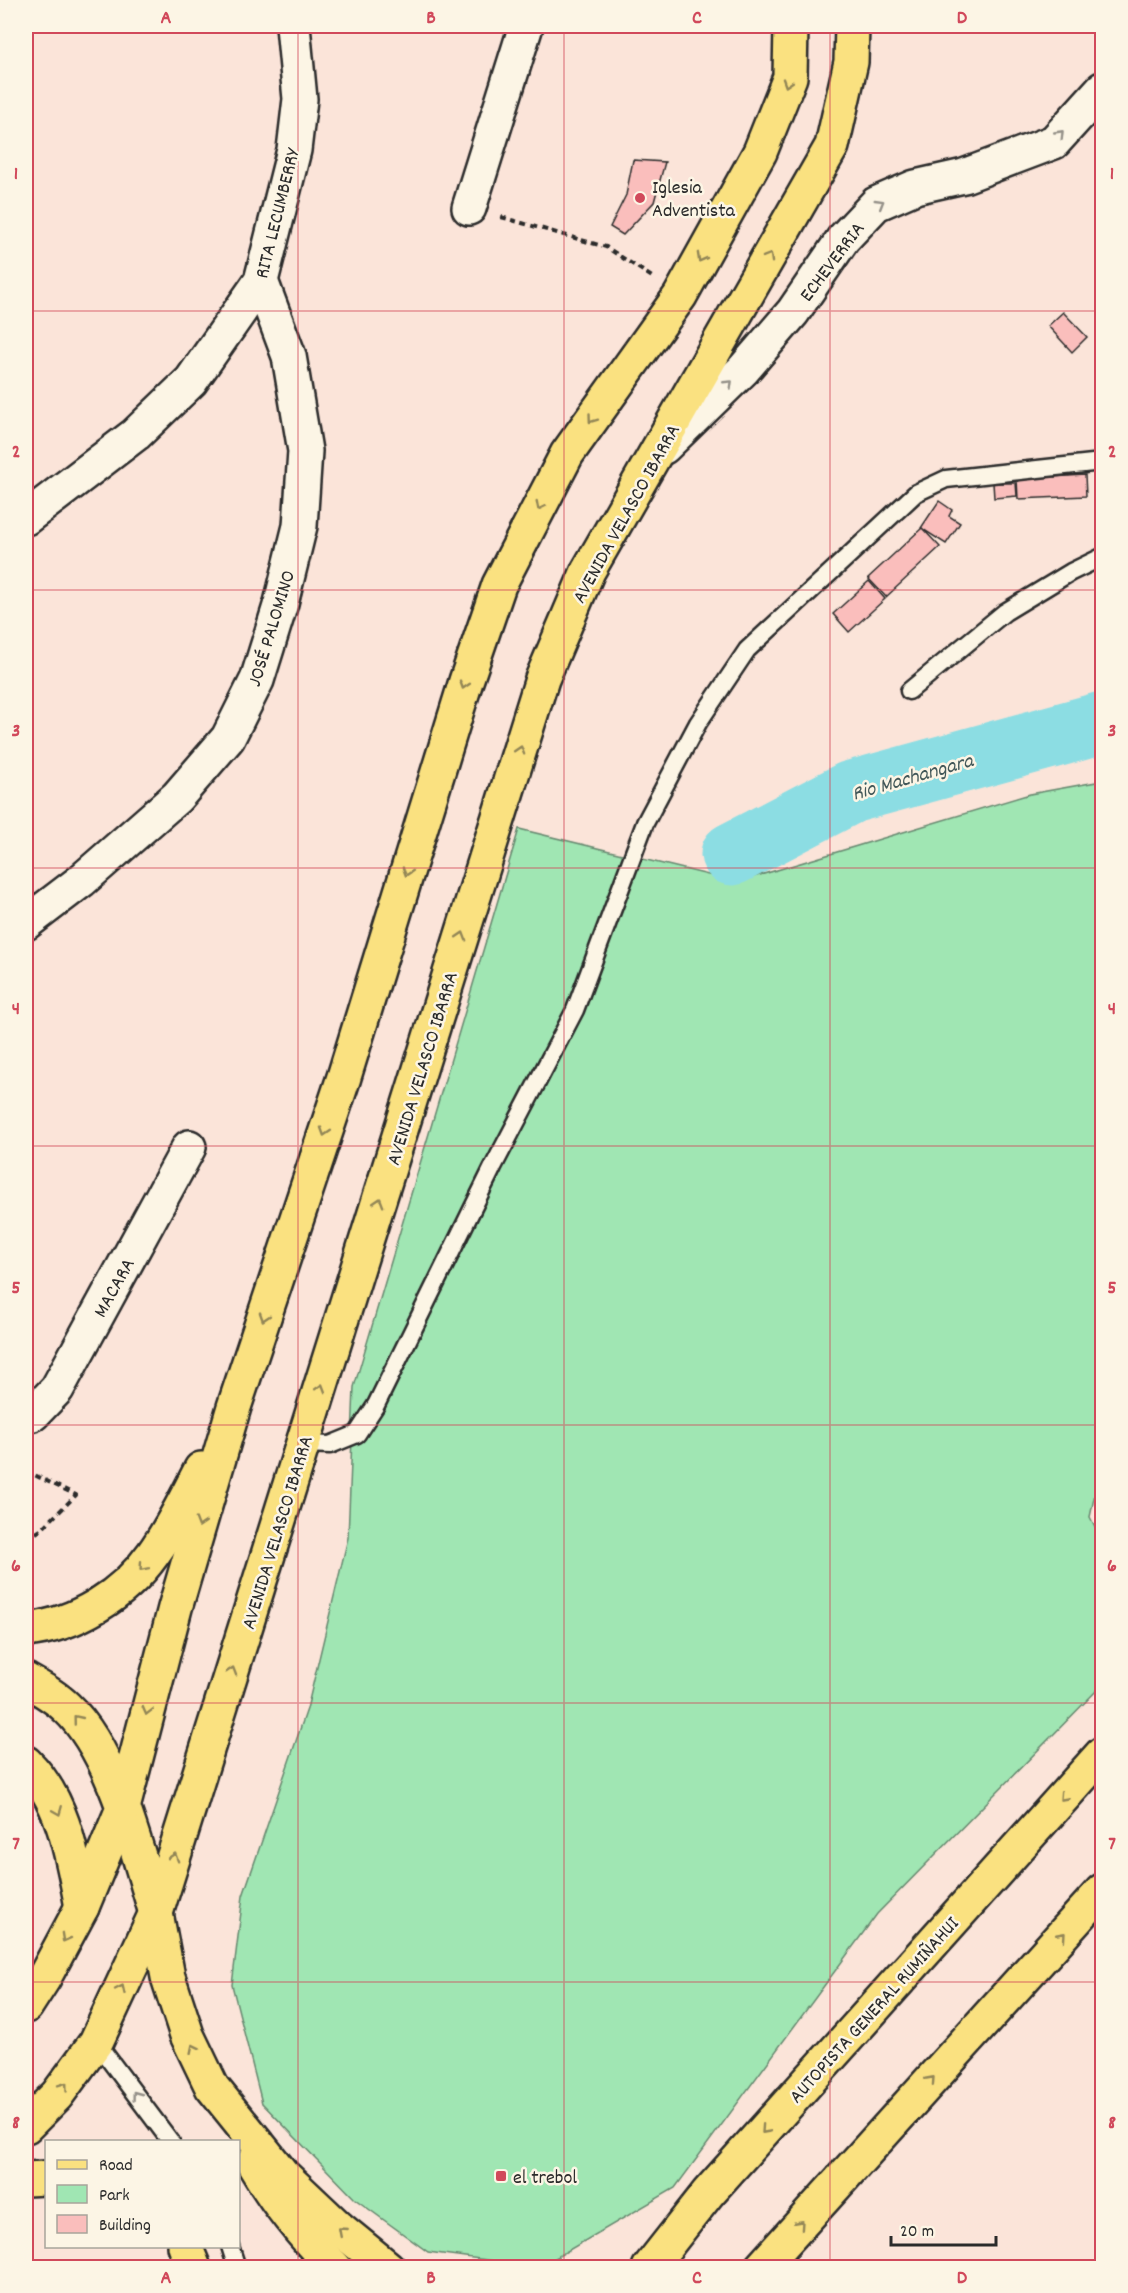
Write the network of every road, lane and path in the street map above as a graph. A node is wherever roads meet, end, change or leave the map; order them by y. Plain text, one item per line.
1 (293, 26) edge
2 (526, 26) edge
3 (791, 26) edge
4 (852, 26) edge
5 (1102, 89) edge
6 (469, 208) joint
7 (261, 281) junction
8 (680, 296) junction
9 (657, 454) junction
10 (1102, 462) edge
11 (26, 518) edge
12 (1102, 557) edge
13 (909, 691) dead end
14 (26, 923) edge
15 (189, 1147) dead end
16 (234, 1407) junction
17 (26, 1416) edge
18 (303, 1444) junction
19 (26, 1471) edge
20 (26, 1540) edge
21 (26, 1630) edge
22 (26, 1680) edge
23 (1102, 1754) edge
24 (26, 1763) edge
25 (123, 1808) junction
26 (1102, 1891) edge
27 (82, 1907) junction
28 (156, 1913) junction
29 (26, 2006) edge
30 (96, 2042) junction
31 (212, 2086) junction
32 (26, 2126) edge
33 (170, 2140) edge
34 (240, 2140) edge
35 (240, 2141) edge
36 (45, 2178) edge
37 (26, 2179) edge
38 (708, 2193) junction
39 (185, 2248) edge
40 (230, 2248) edge
41 (194, 2268) edge
42 (237, 2268) edge
43 (334, 2268) edge
44 (388, 2268) edge
45 (624, 2268) edge
46 (649, 2268) edge
47 (760, 2268) edge

1 - 7 street, RITA LECUMBERRY
2 - 6 street
3 -> 8 main road
9 -> 4 main road, AVENIDA VELASCO IBARRA
9 -> 5 street, ECHEVERRIA
6 - 8 path
7 - 11 street, RITA LECUMBERRY
7 - 14 street, JOSÉ PALOMINO
8 -> 16 main road
18 -> 9 main road, AVENIDA VELASCO IBARRA
10 - 18 lane
12 - 13 lane
15 - 17 street, MACARA
16 -> 21 main road
16 -> 25 main road
28 -> 18 main road, AVENIDA VELASCO IBARRA
19 - 20 path
25 -> 22 main road
23 -> 38 main road, AUTOPISTA GENERAL RUMIÑAHUI
24 -> 27 main road
25 - 27 main road
25 - 28 main road
47 -> 26 main road
27 -> 29 main road
30 -> 28 main road, AVENIDA VELASCO IBARRA
31 -> 28 main road
32 -> 30 main road, AVENIDA VELASCO IBARRA
33 -> 30 lane
31 - 34 main road
44 -> 31 main road
35 - 43 main road
36 - 37 main road
38 - 45 main road
38 - 46 main road, AUTOPISTA GENERAL RUMIÑAHUI
39 - 41 main road
40 - 42 lane

